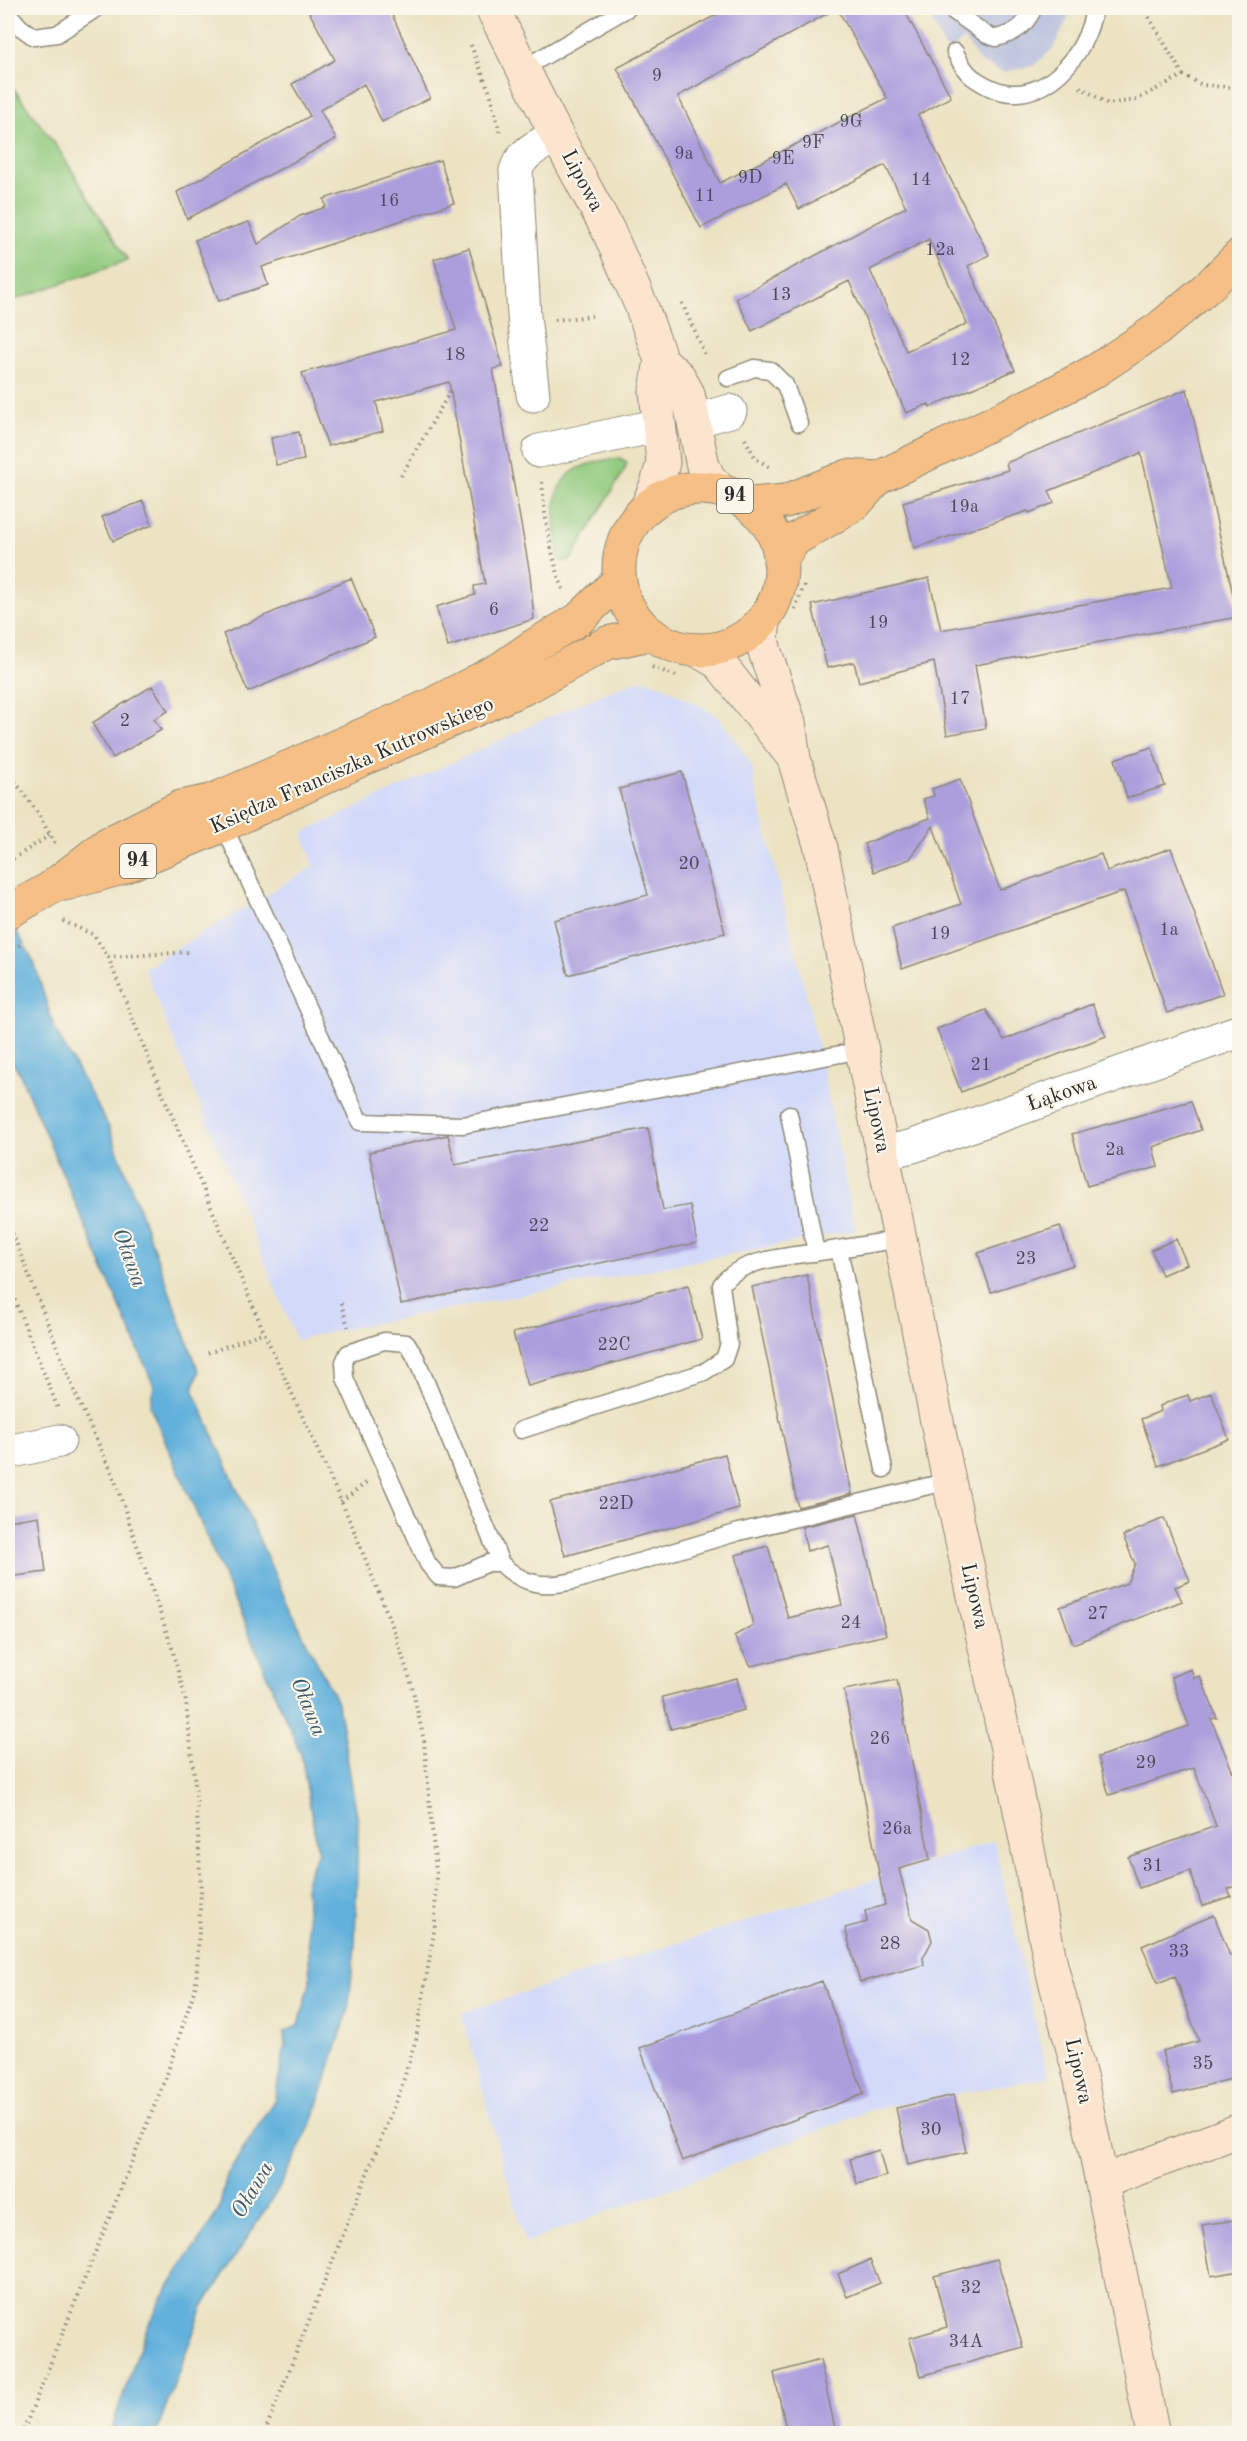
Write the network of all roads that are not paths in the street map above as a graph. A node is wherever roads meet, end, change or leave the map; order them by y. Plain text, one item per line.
1 (97, 8) edge
2 (492, 8) edge
3 (628, 8) edge
4 (951, 8) edge
5 (1034, 8) edge
6 (1094, 8) edge
7 (8, 12) edge
8 (955, 52) dead end
9 (524, 68) junction
10 (557, 136) junction
11 (1239, 255) edge
12 (661, 360) junction
13 (728, 378) dead end
14 (533, 395) dead end
15 (799, 423) dead end
16 (651, 427) dead end
17 (539, 451) road end
18 (878, 478) junction
19 (720, 490) junction
20 (749, 504) junction
21 (646, 507) junction
22 (780, 561) junction
23 (619, 580) junction
24 (764, 619) junction
25 (650, 634) junction
26 (698, 650) junction
27 (794, 759) junction
28 (217, 813) junction
29 (8, 912) edge
30 (1239, 1031) edge
31 (862, 1050) junction
32 (789, 1114) dead end
33 (883, 1153) junction
34 (900, 1239) junction
35 (839, 1249) junction
36 (816, 1252) junction
37 (59, 1427) road end
38 (521, 1430) dead end
39 (8, 1452) edge
40 (884, 1469) dead end
41 (949, 1481) junction
42 (501, 1563) junction
43 (1239, 2130) edge
44 (1102, 2182) junction
45 (1153, 2433) edge

1 - 7 lane
2 - 9 street, Lipowa
3 - 9 lane
4 - 5 lane
6 - 8 lane
9 - 10 street, Lipowa
10 - 12 street, Lipowa
10 - 14 street
11 - 18 main road, 94
12 - 19 street, Lipowa
12 - 21 street, Lipowa
13 - 15 lane
16 - 17 street
18 - 20 main road, 94
18 - 22 main road, 94
19 - 20 main road, 94
19 - 21 main road, 94
20 - 22 main road, 94
21 - 23 main road, 94
22 - 24 main road, 94
23 - 25 main road, 94
23 - 28 main road, Księdza Franciszka Kutrowskiego / 94
24 - 26 main road, 94
24 - 27 street, Lipowa
25 - 26 main road, 94
25 - 28 main road, Księdza Franciszka Kutrowskiego / 94
26 - 27 street, Lipowa
27 - 31 street, Lipowa
28 - 29 main road, Księdza Franciszka Kutrowskiego / 94
28 - 31 lane
30 - 33 street, Łąkowa
31 - 33 street, Lipowa
32 - 36 lane
33 - 34 street, Lipowa
34 - 35 lane
34 - 41 street, Lipowa
35 - 36 lane
35 - 40 lane
36 - 38 lane
37 - 39 street
41 - 42 lane
41 - 44 street, Lipowa
42 - 42 lane
43 - 44 street
44 - 45 street, Lipowa

